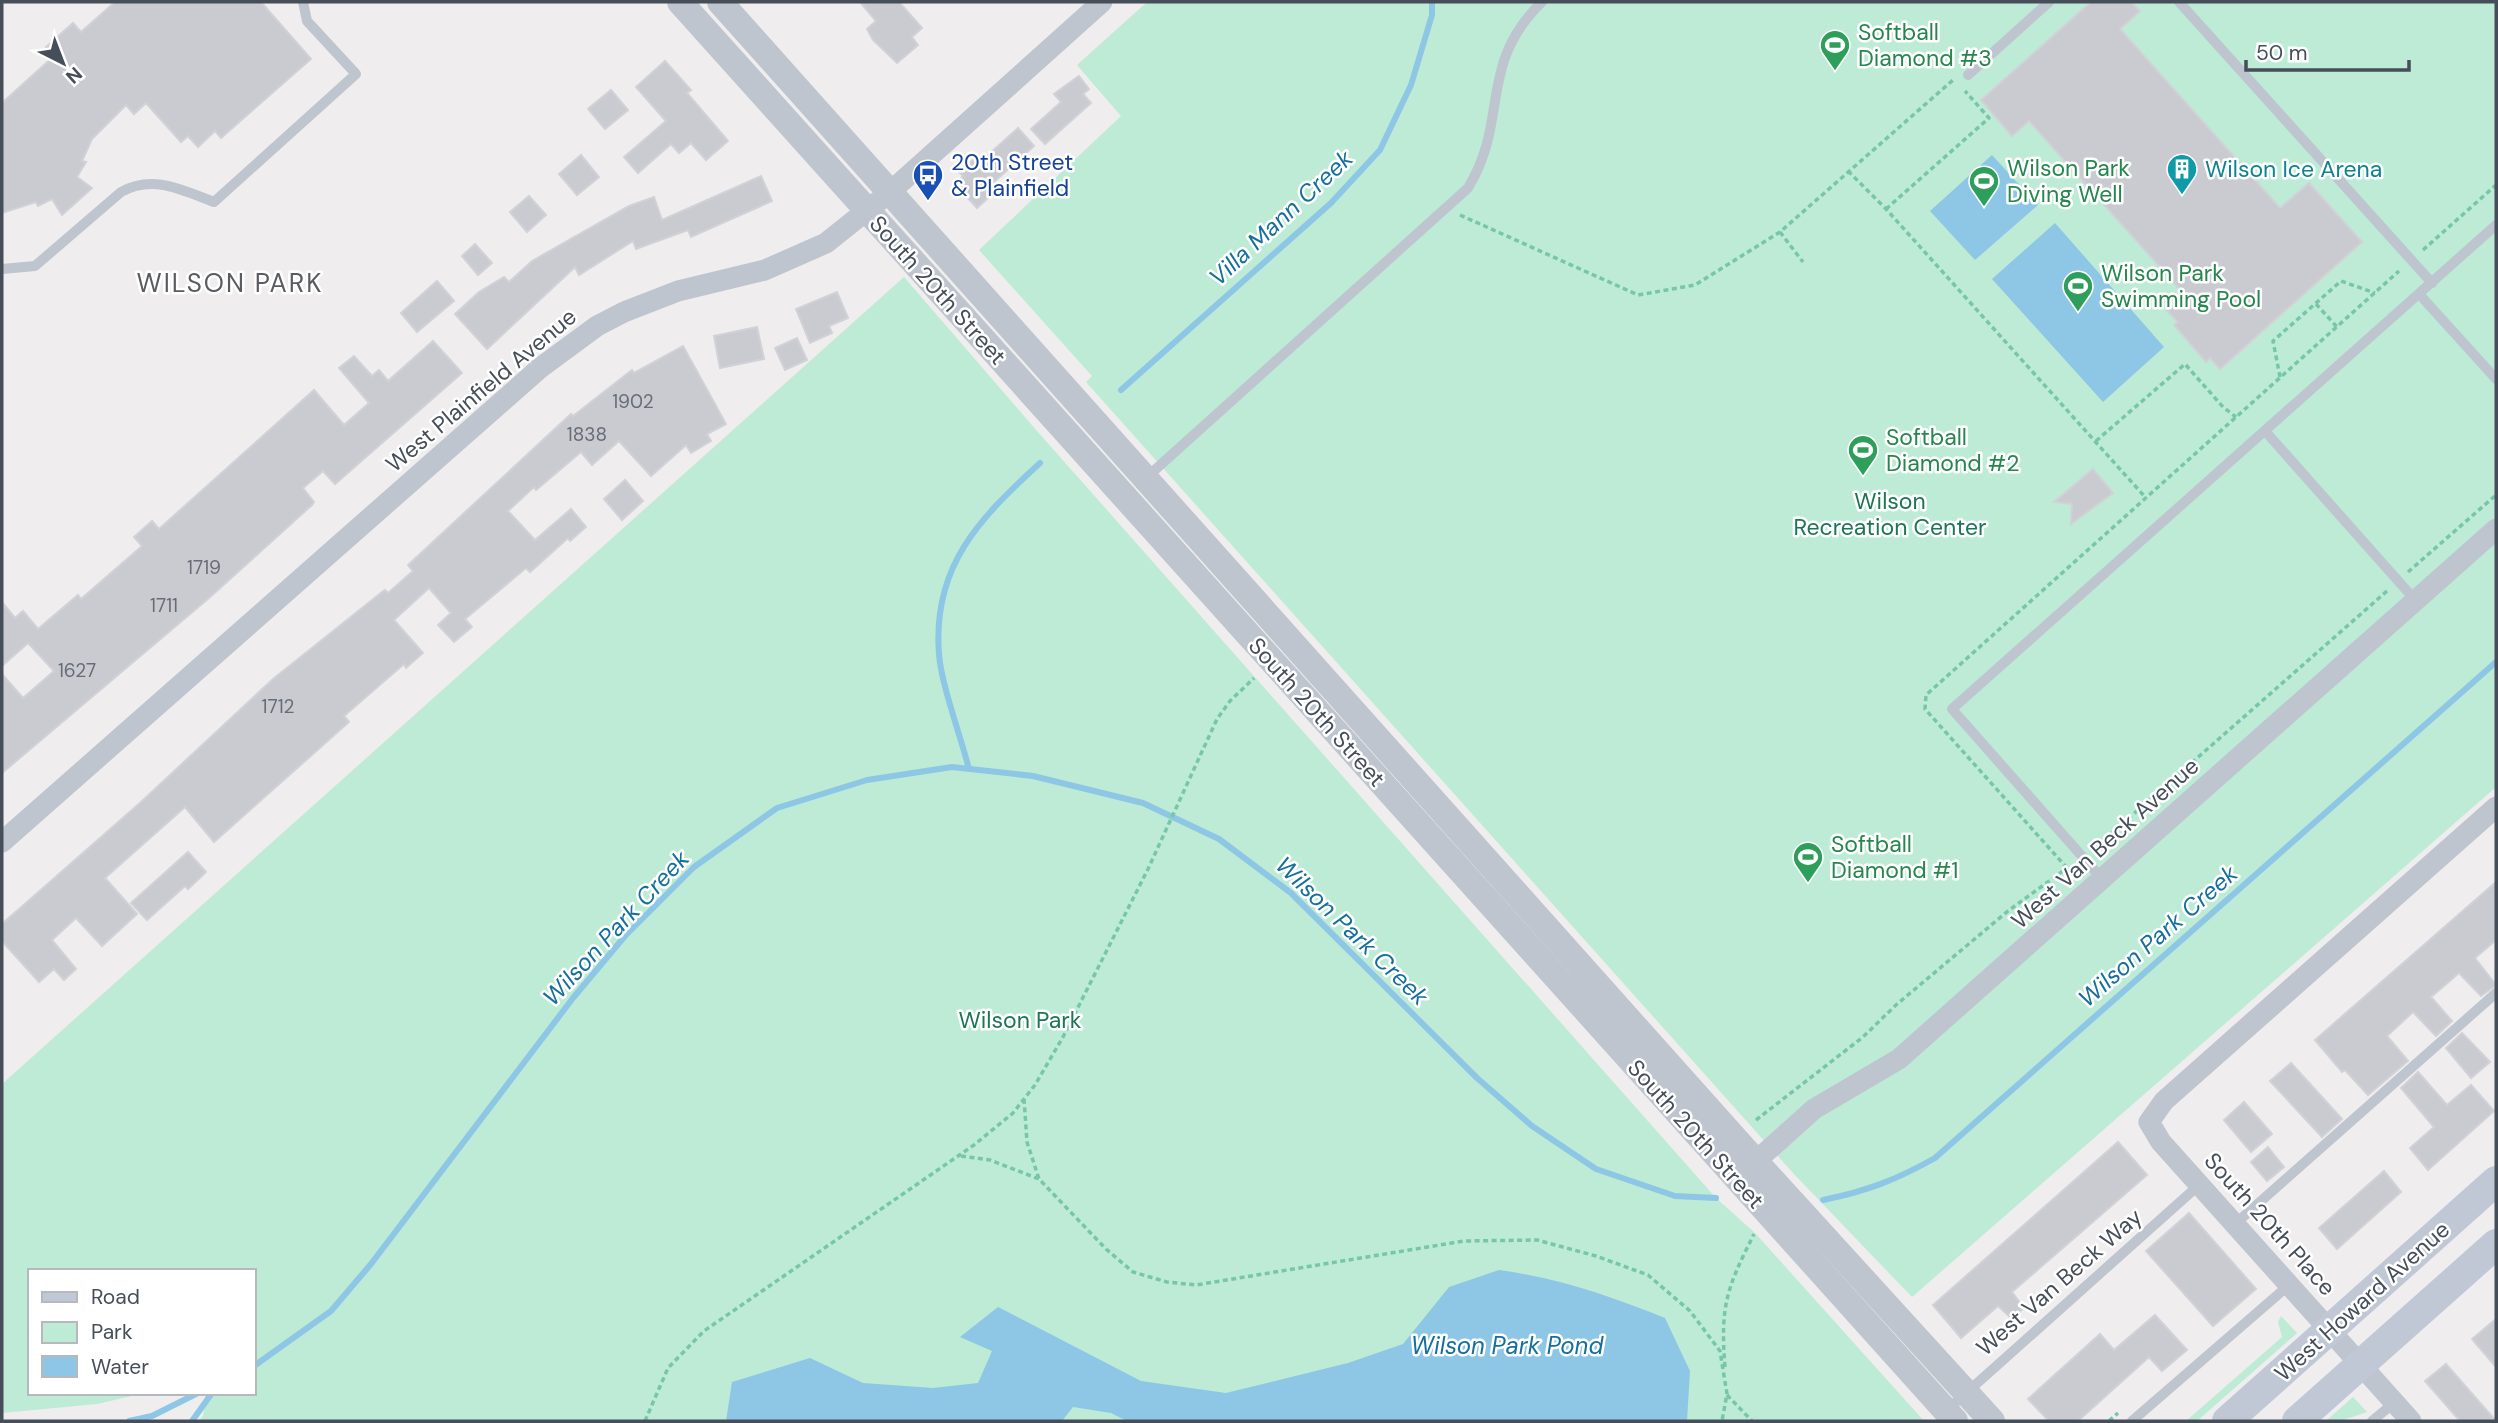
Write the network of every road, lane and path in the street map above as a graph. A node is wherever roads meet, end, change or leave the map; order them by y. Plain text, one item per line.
1 (303, 2) edge
2 (680, 2) edge
3 (720, 2) edge
4 (1102, 2) edge
5 (1542, 2) edge
6 (2049, 2) edge
7 (2179, 2) edge
8 (1968, 75) joint
9 (1955, 79) junction
10 (1849, 171) junction
11 (890, 192) junction
12 (1445, 208) junction
13 (1886, 209) junction
14 (868, 212) junction
15 (2496, 225) edge
16 (1780, 232) junction
17 (1802, 262) dead end
18 (2, 269) edge
19 (2432, 283) junction
20 (2375, 293) dead end
21 (2419, 294) junction
22 (2316, 304) junction
23 (2337, 327) dead end
24 (2281, 378) dead end
25 (2496, 379) edge
26 (2236, 417) dead end
27 (2264, 431) junction
28 (2096, 441) junction
29 (1134, 488) junction
30 (2496, 495) edge
31 (2146, 498) dead end
32 (2496, 529) edge
33 (2398, 581) junction
34 (2416, 601) junction
35 (1297, 647) junction
36 (1276, 666) junction
37 (2496, 807) edge
38 (2, 842) edge
39 (2083, 856) junction
40 (2104, 880) junction
41 (2496, 993) edge
42 (1024, 1098) junction
43 (1756, 1120) dead end
44 (959, 1156) junction
45 (1753, 1178) junction
46 (1040, 1179) junction
47 (2496, 1181) edge
48 (2199, 1185) junction
49 (2235, 1224) junction
50 (1755, 1233) dead end
51 (2496, 1244) edge
52 (1834, 1265) junction
53 (2289, 1285) junction
54 (2331, 1330) junction
55 (2361, 1363) junction
56 (1966, 1393) junction
57 (1727, 1394) junction
58 (2395, 1402) junction
59 (1951, 1416) edge
60 (645, 1421) edge
61 (1722, 1421) edge
62 (1752, 1421) edge
63 (1992, 1421) edge
64 (2132, 1421) edge
65 (2227, 1421) edge
66 (2297, 1421) edge
67 (2372, 1421) edge
68 (2412, 1421) edge

1 - 18 lane
2 - 14 street, South 20th Street
3 - 11 street, South 20th Street
4 - 11 street, West Plainfield Avenue
5 - 12 lane
6 - 8 lane
7 - 19 lane
8 - 9 path
9 - 10 path
9 - 13 path
10 - 13 path
10 - 16 path
11 - 14 street, West Plainfield Avenue
11 - 29 street, South 20th Street
12 - 16 path
12 - 29 lane
13 - 28 path
14 - 29 street, South 20th Street
14 - 38 street, West Plainfield Avenue
15 - 19 lane
16 - 17 path
19 - 21 lane
20 - 22 path
21 - 25 lane
21 - 27 lane
22 - 23 path
22 - 24 path
26 - 28 path
27 - 33 lane
27 - 39 lane
28 - 31 path
29 - 35 street, South 20th Street
29 - 36 street, South 20th Street
30 - 33 path
32 - 34 street, West Van Beck Avenue
33 - 34 lane
33 - 39 path
34 - 40 street, West Van Beck Avenue
35 - 36 lane
35 - 45 street, South 20th Street
36 - 42 path
36 - 45 street, South 20th Street
37 - 48 street, South 20th Place
39 - 40 lane
39 - 43 path
40 - 45 street, West Van Beck Avenue
41 - 49 lane
42 - 44 path
42 - 46 path
44 - 46 path
44 - 60 path
45 - 52 street, South 20th Street
46 - 57 path
47 - 54 main road, West Howard Avenue
48 - 49 street, South 20th Place
48 - 56 lane, West Van Beck Way
49 - 53 street, South 20th Place
50 - 57 path
51 - 55 main road, West Howard Avenue
52 - 56 street, South 20th Street
52 - 59 street, South 20th Street
53 - 54 street, South 20th Place
53 - 64 lane
54 - 55 street, South 20th Place
54 - 65 main road, West Howard Avenue
55 - 58 street, South 20th Place
55 - 66 main road, West Howard Avenue
56 - 59 lane, West Van Beck Way
56 - 63 street, South 20th Street
57 - 61 path
57 - 62 path
58 - 67 lane
58 - 68 street, South 20th Place

